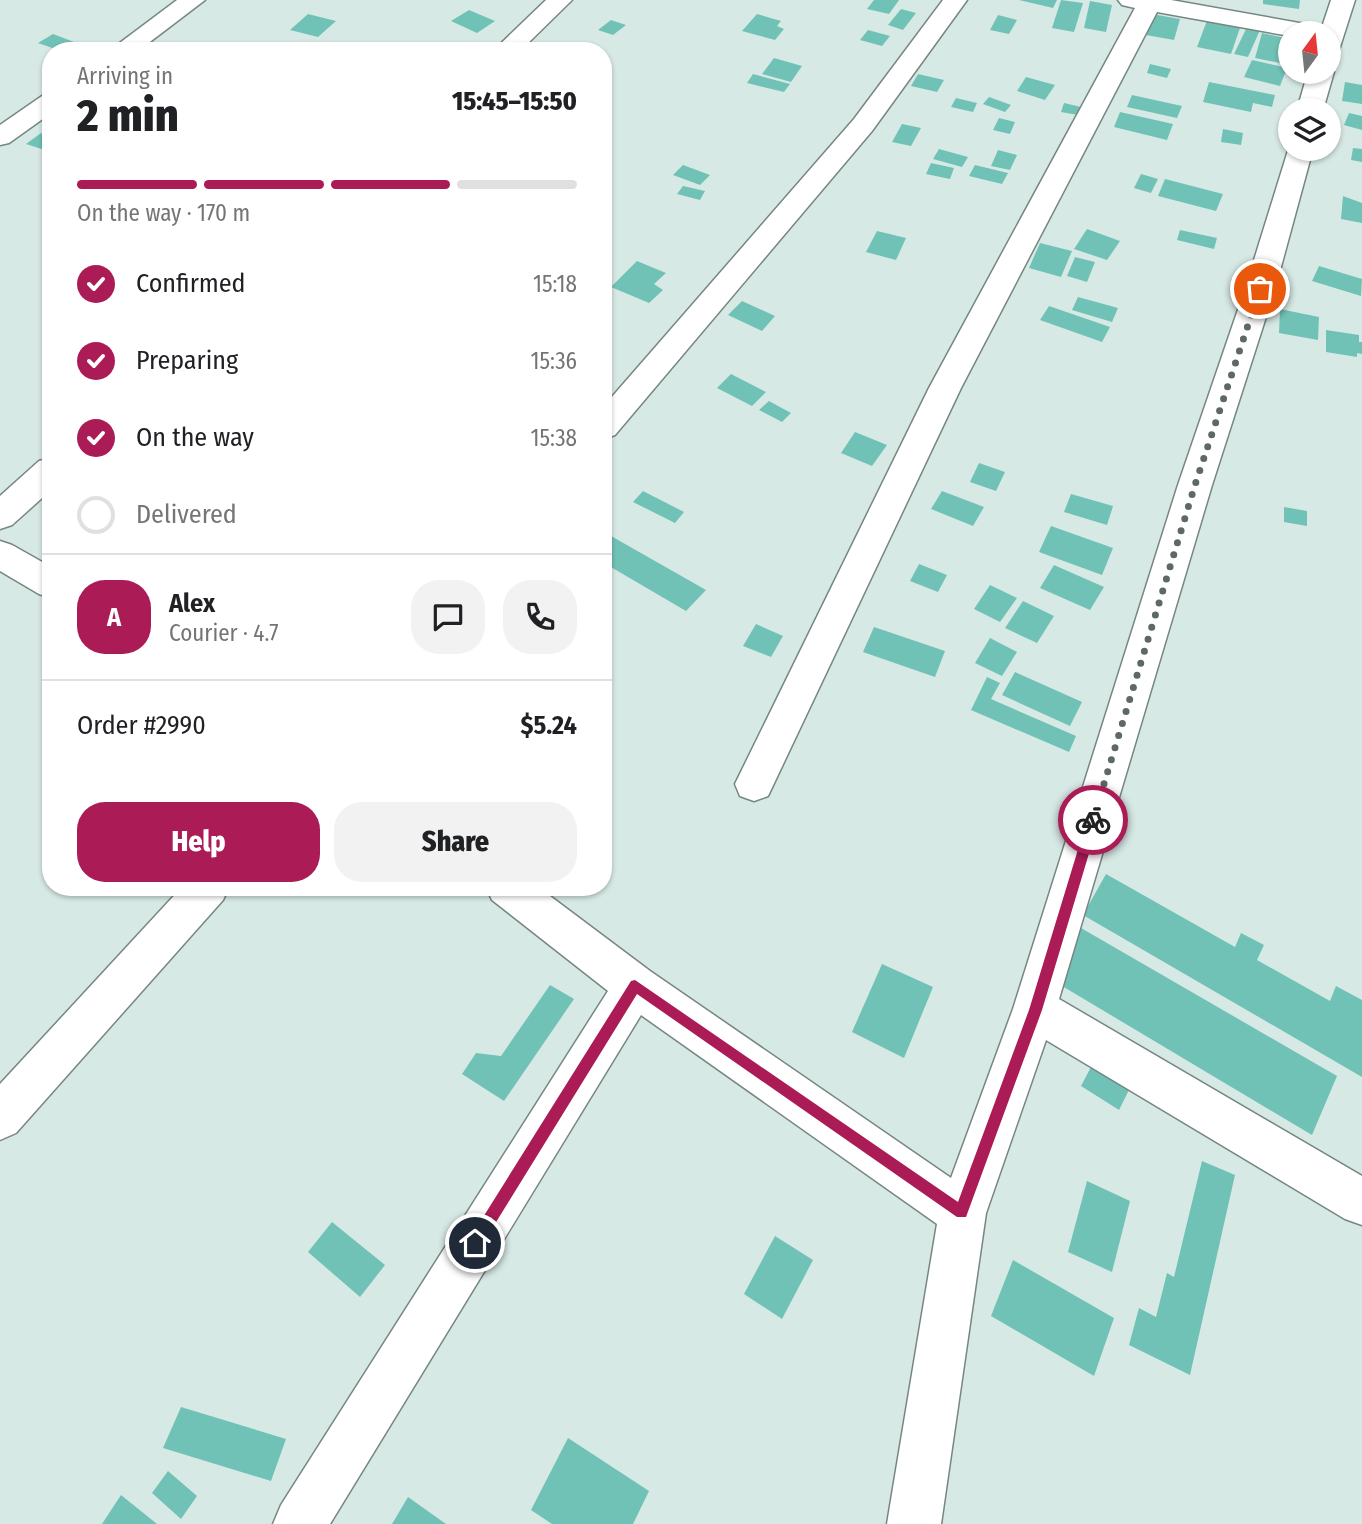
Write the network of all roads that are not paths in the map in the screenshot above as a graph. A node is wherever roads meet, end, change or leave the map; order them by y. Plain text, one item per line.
1 (192, 0) edge
2 (560, 0) edge
3 (955, 0) edge
4 (1343, 0) edge
5 (1144, 1) edge
6 (1336, 21) edge
7 (1278, 28) edge
8 (134, 42) edge
9 (515, 42) edge
10 (42, 107) edge
11 (0, 137) edge
12 (1297, 161) edge
13 (612, 418) edge
14 (42, 478) edge
15 (0, 516) edge
16 (0, 554) edge
17 (42, 579) edge
18 (754, 784) dead end
19 (201, 896) edge
20 (518, 896) edge
21 (635, 986) junction
22 (1035, 1010) junction
23 (0, 1117) edge
24 (1362, 1202) edge
25 (961, 1213) junction
26 (300, 1524) edge
27 (914, 1524) edge

1 - 8 street
2 - 9 street
3 - 13 street
4 - 6 street
5 - 7 street
5 - 18 street
10 - 11 street
12 - 22 street
14 - 15 street
16 - 17 street
19 - 23 street
20 - 21 street
21 - 25 street
21 - 26 street
22 - 24 street
22 - 25 street
25 - 27 street

